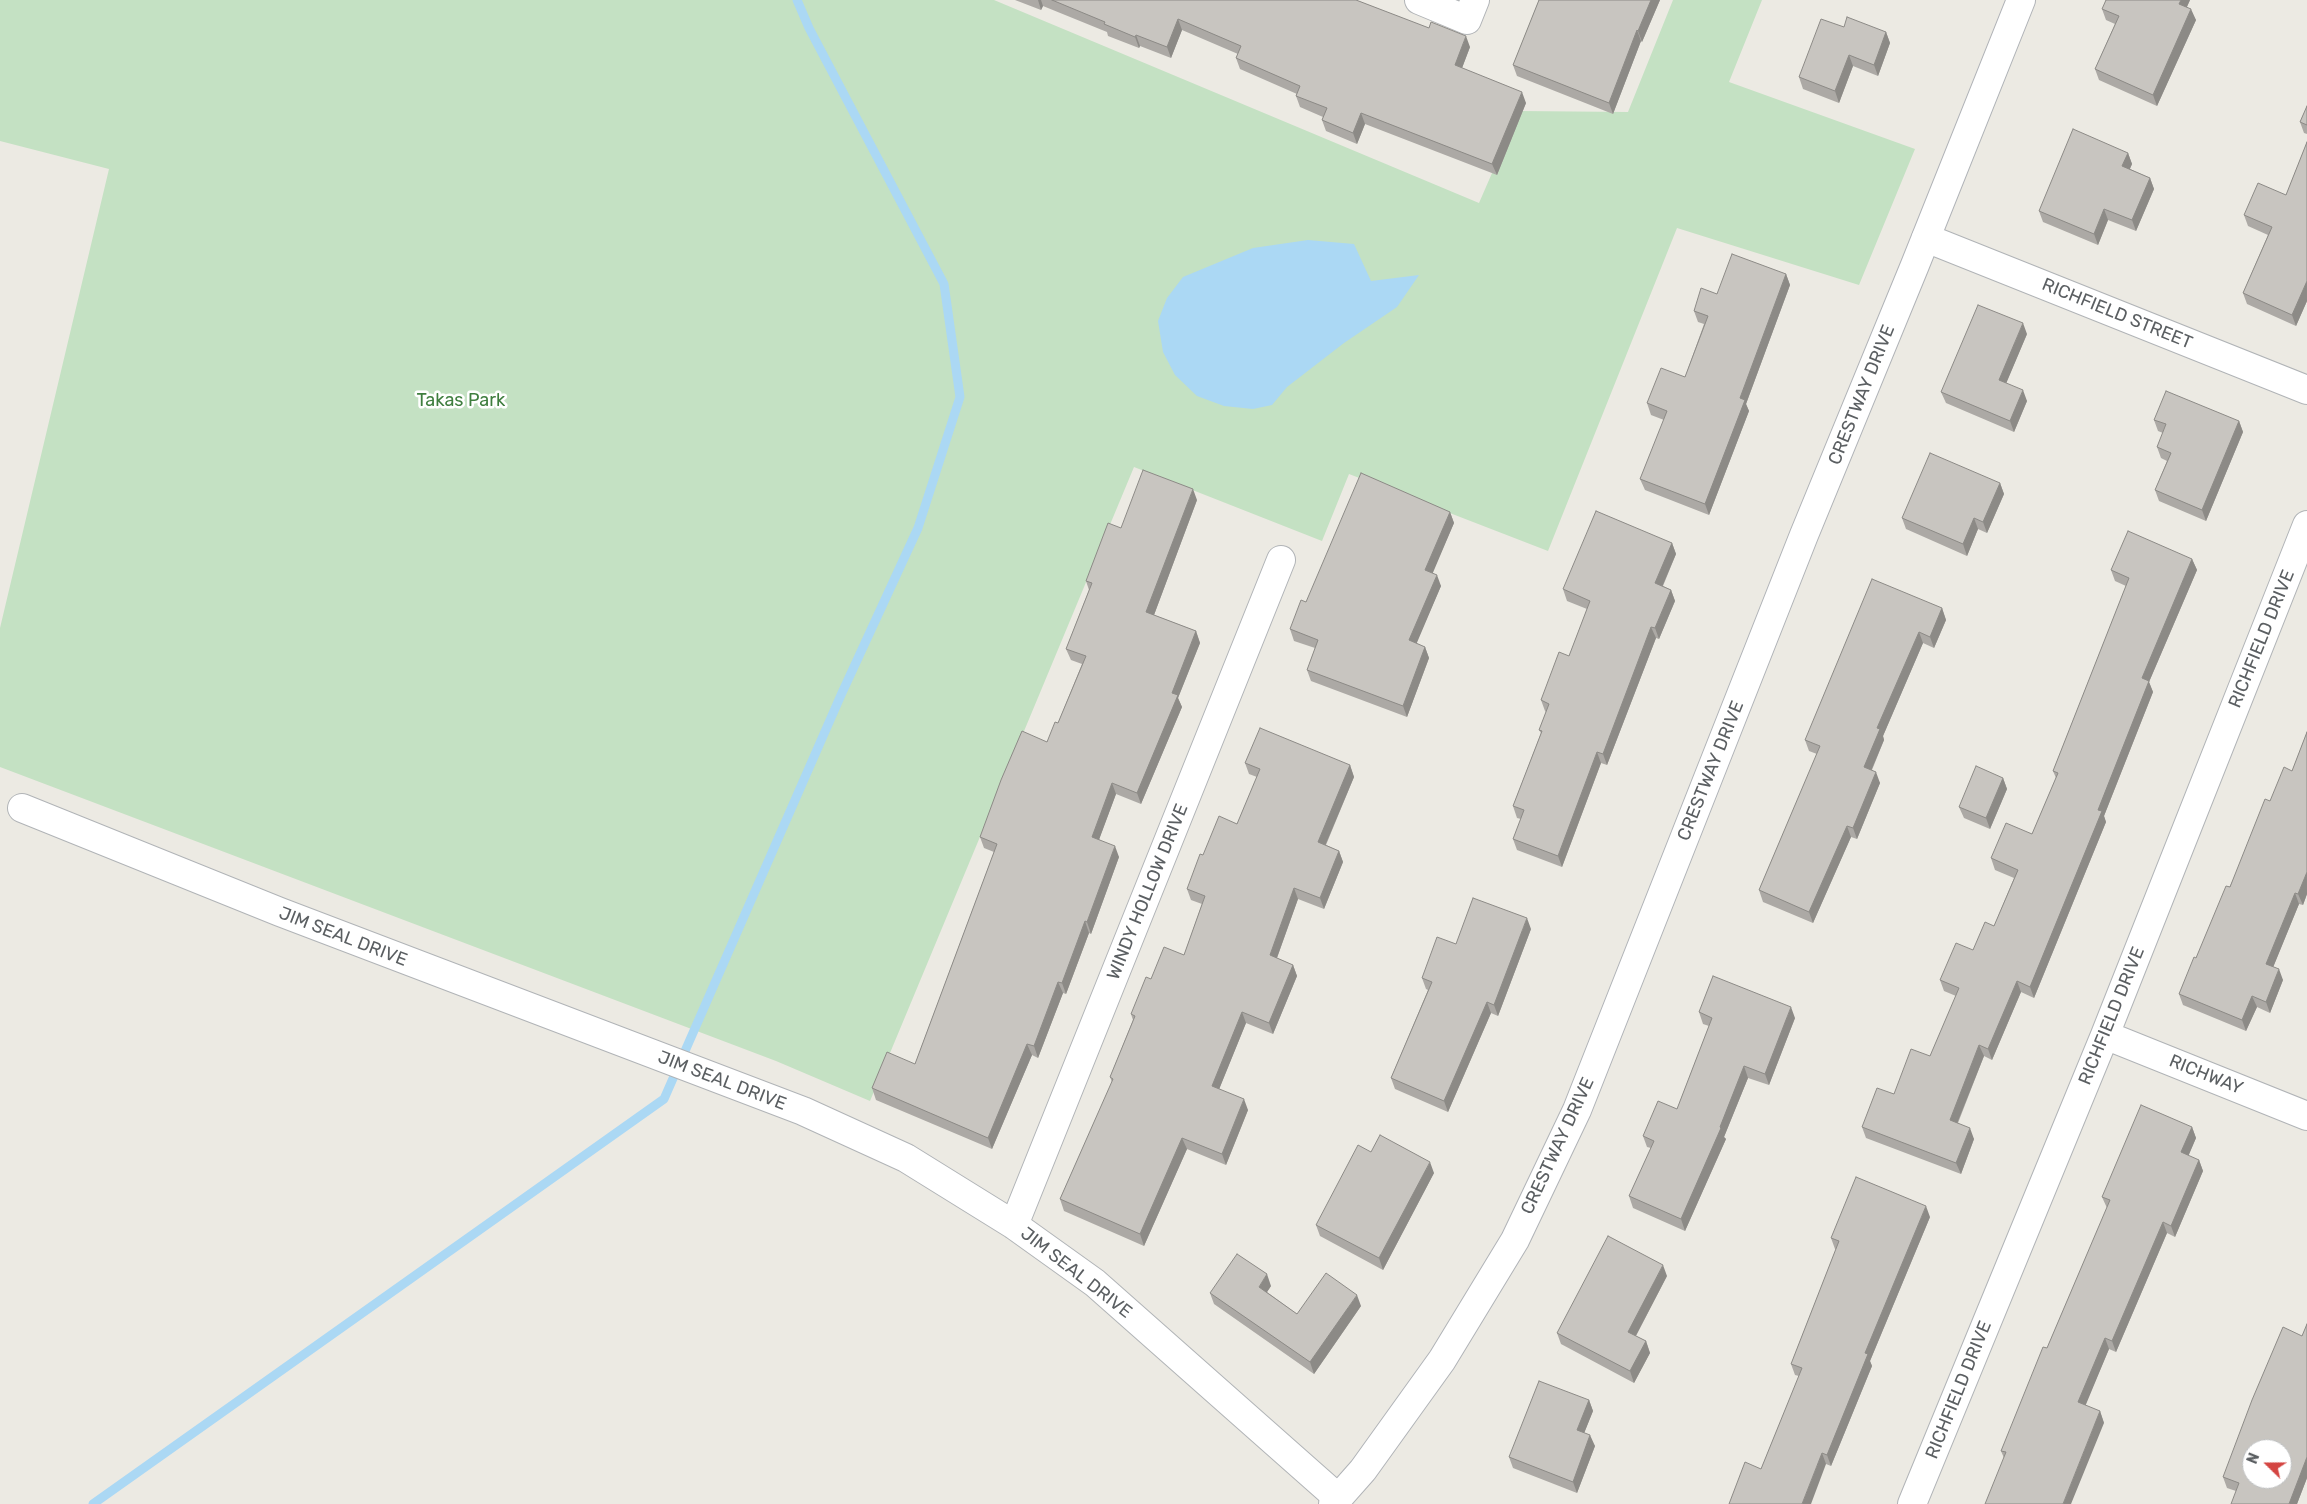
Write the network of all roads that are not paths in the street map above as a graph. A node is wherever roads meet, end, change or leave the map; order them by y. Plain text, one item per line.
1 (1419, 0) edge
2 (2021, 0) edge
3 (1471, 10) edge
4 (1926, 238) junction
5 (2307, 390) edge
6 (2307, 525) edge
7 (1282, 560) dead end
8 (22, 808) dead end
9 (2105, 1035) junction
10 (2307, 1116) edge
11 (1014, 1225) junction
12 (1335, 1501) edge
13 (1912, 1504) edge

1 - 3 street
2 - 4 street, CRESTWAY DRIVE
4 - 5 street, RICHFIELD STREET
4 - 12 street, CRESTWAY DRIVE
6 - 9 street, RICHFIELD DRIVE
7 - 11 street, WINDY HOLLOW DRIVE
8 - 11 street, JIM SEAL DRIVE
9 - 10 street, RICHWAY
9 - 13 street, RICHFIELD DRIVE
11 - 12 street, JIM SEAL DRIVE

